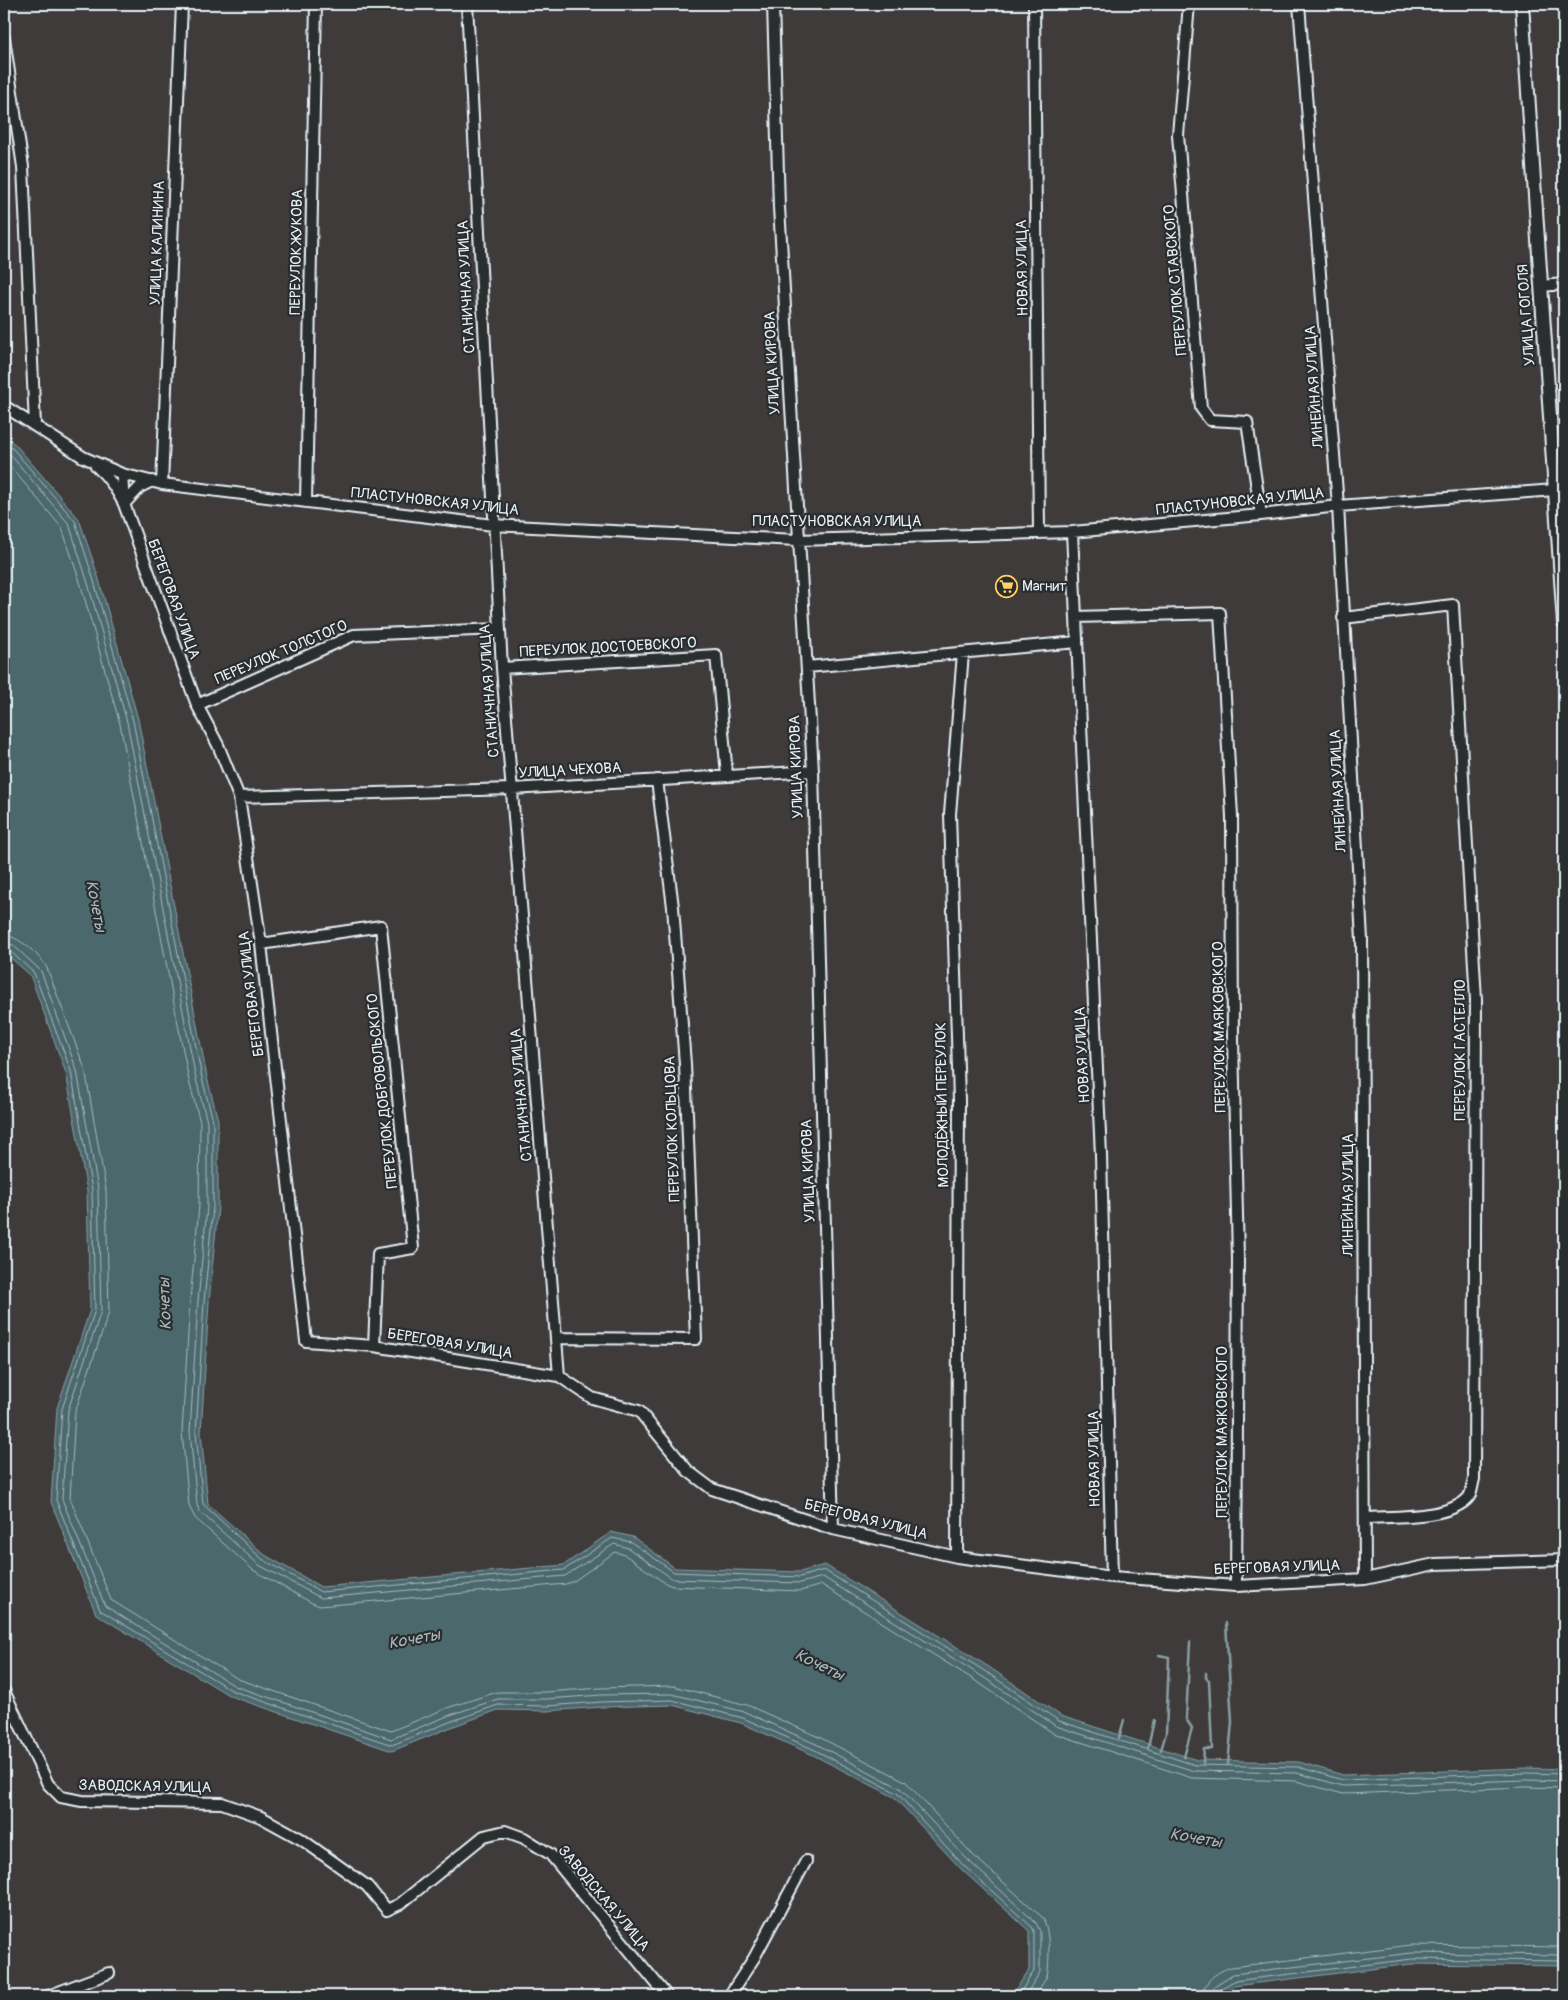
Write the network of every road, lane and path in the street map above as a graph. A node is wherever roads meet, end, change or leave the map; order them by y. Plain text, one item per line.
1 (182, 4) edge
2 (316, 4) edge
3 (466, 4) edge
4 (773, 4) edge
5 (1034, 4) edge
6 (1189, 4) edge
7 (1299, 4) edge
8 (1522, 4) edge
9 (4, 38) edge
10 (1564, 284) edge
11 (1541, 286) junction
12 (4, 406) edge
13 (35, 425) junction
14 (83, 456) junction
15 (122, 474) junction
16 (157, 483) junction
17 (1555, 490) junction
18 (306, 502) junction
19 (124, 504) junction
20 (1338, 506) junction
21 (1261, 515) junction
22 (493, 524) junction
23 (1039, 532) junction
24 (1072, 532) junction
25 (797, 540) junction
26 (1562, 560) edge
27 (1076, 617) junction
28 (1343, 618) junction
29 (1564, 623) edge
30 (500, 629) junction
31 (1077, 642) junction
32 (963, 653) junction
33 (807, 667) junction
34 (502, 668) junction
35 (197, 705) junction
36 (812, 771) junction
37 (727, 775) junction
38 (657, 780) junction
39 (512, 789) junction
40 (239, 797) junction
41 (261, 944) junction
42 (556, 1338) junction
43 (374, 1346) junction
44 (559, 1376) junction
45 (1366, 1518) junction
46 (833, 1529) junction
47 (957, 1557) junction
48 (1564, 1560) edge
49 (1112, 1577) junction
50 (1365, 1579) junction
51 (1236, 1586) junction
52 (4, 1691) edge
53 (806, 1861) dead end
54 (108, 1973) dead end
55 (48, 1996) edge
56 (667, 1996) edge
57 (729, 1996) edge

1 - 16 street, УЛИЦА КАЛИНИНА
2 - 18 street, ПЕРЕУЛОК ЖУКОВА
3 - 22 street, СТАНИЧНАЯ УЛИЦА
4 - 25 street, УЛИЦА КИРОВА
5 - 23 street, НОВАЯ УЛИЦА
6 - 21 street, ПЕРЕУЛОК СТАВСКОГО
7 - 20 street, ЛИНЕЙНАЯ УЛИЦА
8 - 11 street, УЛИЦА ГОГОЛЯ
9 - 13 street
10 - 11 street
11 - 17 street, УЛИЦА ГОГОЛЯ
12 - 13 street
13 - 14 street
14 - 15 street
14 - 19 street
15 - 16 street, ПЛАСТУНОВСКАЯ УЛИЦА
15 - 19 street, БЕРЕГОВАЯ УЛИЦА
16 - 18 street, ПЛАСТУНОВСКАЯ УЛИЦА
16 - 19 street
17 - 20 street, ПЛАСТУНОВСКАЯ УЛИЦА
17 - 26 street, УЛИЦА ГОГОЛЯ
18 - 22 street, ПЛАСТУНОВСКАЯ УЛИЦА
19 - 35 street, БЕРЕГОВАЯ УЛИЦА
20 - 21 street, ПЛАСТУНОВСКАЯ УЛИЦА
20 - 28 street, ЛИНЕЙНАЯ УЛИЦА
21 - 24 street, ПЛАСТУНОВСКАЯ УЛИЦА
22 - 25 street, ПЛАСТУНОВСКАЯ УЛИЦА
22 - 30 street, СТАНИЧНАЯ УЛИЦА
23 - 24 street, ПЛАСТУНОВСКАЯ УЛИЦА
23 - 25 street, ПЛАСТУНОВСКАЯ УЛИЦА
24 - 27 street, НОВАЯ УЛИЦА
25 - 33 street, УЛИЦА КИРОВА
26 - 29 street, УЛИЦА ГОГОЛЯ
27 - 31 street, НОВАЯ УЛИЦА
27 - 51 street, ПЕРЕУЛОК МАЯКОВСКОГО
28 - 45 street, ЛИНЕЙНАЯ УЛИЦА
28 - 45 street, ПЕРЕУЛОК ГАСТЕЛЛО
30 - 34 street, СТАНИЧНАЯ УЛИЦА
30 - 35 street, ПЕРЕУЛОК ТОЛСТОГО
31 - 32 street
31 - 49 street, НОВАЯ УЛИЦА
32 - 33 street
32 - 47 street, МОЛОДЁЖНЫЙ ПЕРЕУЛОК
33 - 36 street, УЛИЦА КИРОВА
34 - 37 street, ПЕРЕУЛОК ДОСТОЕВСКОГО
34 - 39 street, СТАНИЧНАЯ УЛИЦА
35 - 40 street, БЕРЕГОВАЯ УЛИЦА
36 - 37 street, УЛИЦА ЧЕХОВА
36 - 46 street, УЛИЦА КИРОВА
37 - 38 street, УЛИЦА ЧЕХОВА
38 - 39 street, УЛИЦА ЧЕХОВА
38 - 42 street, ПЕРЕУЛОК КОЛЬЦОВА
39 - 40 street, УЛИЦА ЧЕХОВА
39 - 42 street, СТАНИЧНАЯ УЛИЦА
40 - 41 street, БЕРЕГОВАЯ УЛИЦА
41 - 43 street, БЕРЕГОВАЯ УЛИЦА
41 - 43 street, ПЕРЕУЛОК ДОБРОВОЛЬСКОГО
42 - 44 street, СТАНИЧНАЯ УЛИЦА
43 - 44 street, БЕРЕГОВАЯ УЛИЦА
44 - 46 street, БЕРЕГОВАЯ УЛИЦА
45 - 50 street, ЛИНЕЙНАЯ УЛИЦА
46 - 47 street, БЕРЕГОВАЯ УЛИЦА
47 - 49 street, БЕРЕГОВАЯ УЛИЦА
48 - 50 street, БЕРЕГОВАЯ УЛИЦА
49 - 51 street, БЕРЕГОВАЯ УЛИЦА
50 - 51 street, БЕРЕГОВАЯ УЛИЦА
52 - 56 street, ЗАВОДСКАЯ УЛИЦА
53 - 57 street
54 - 55 street

